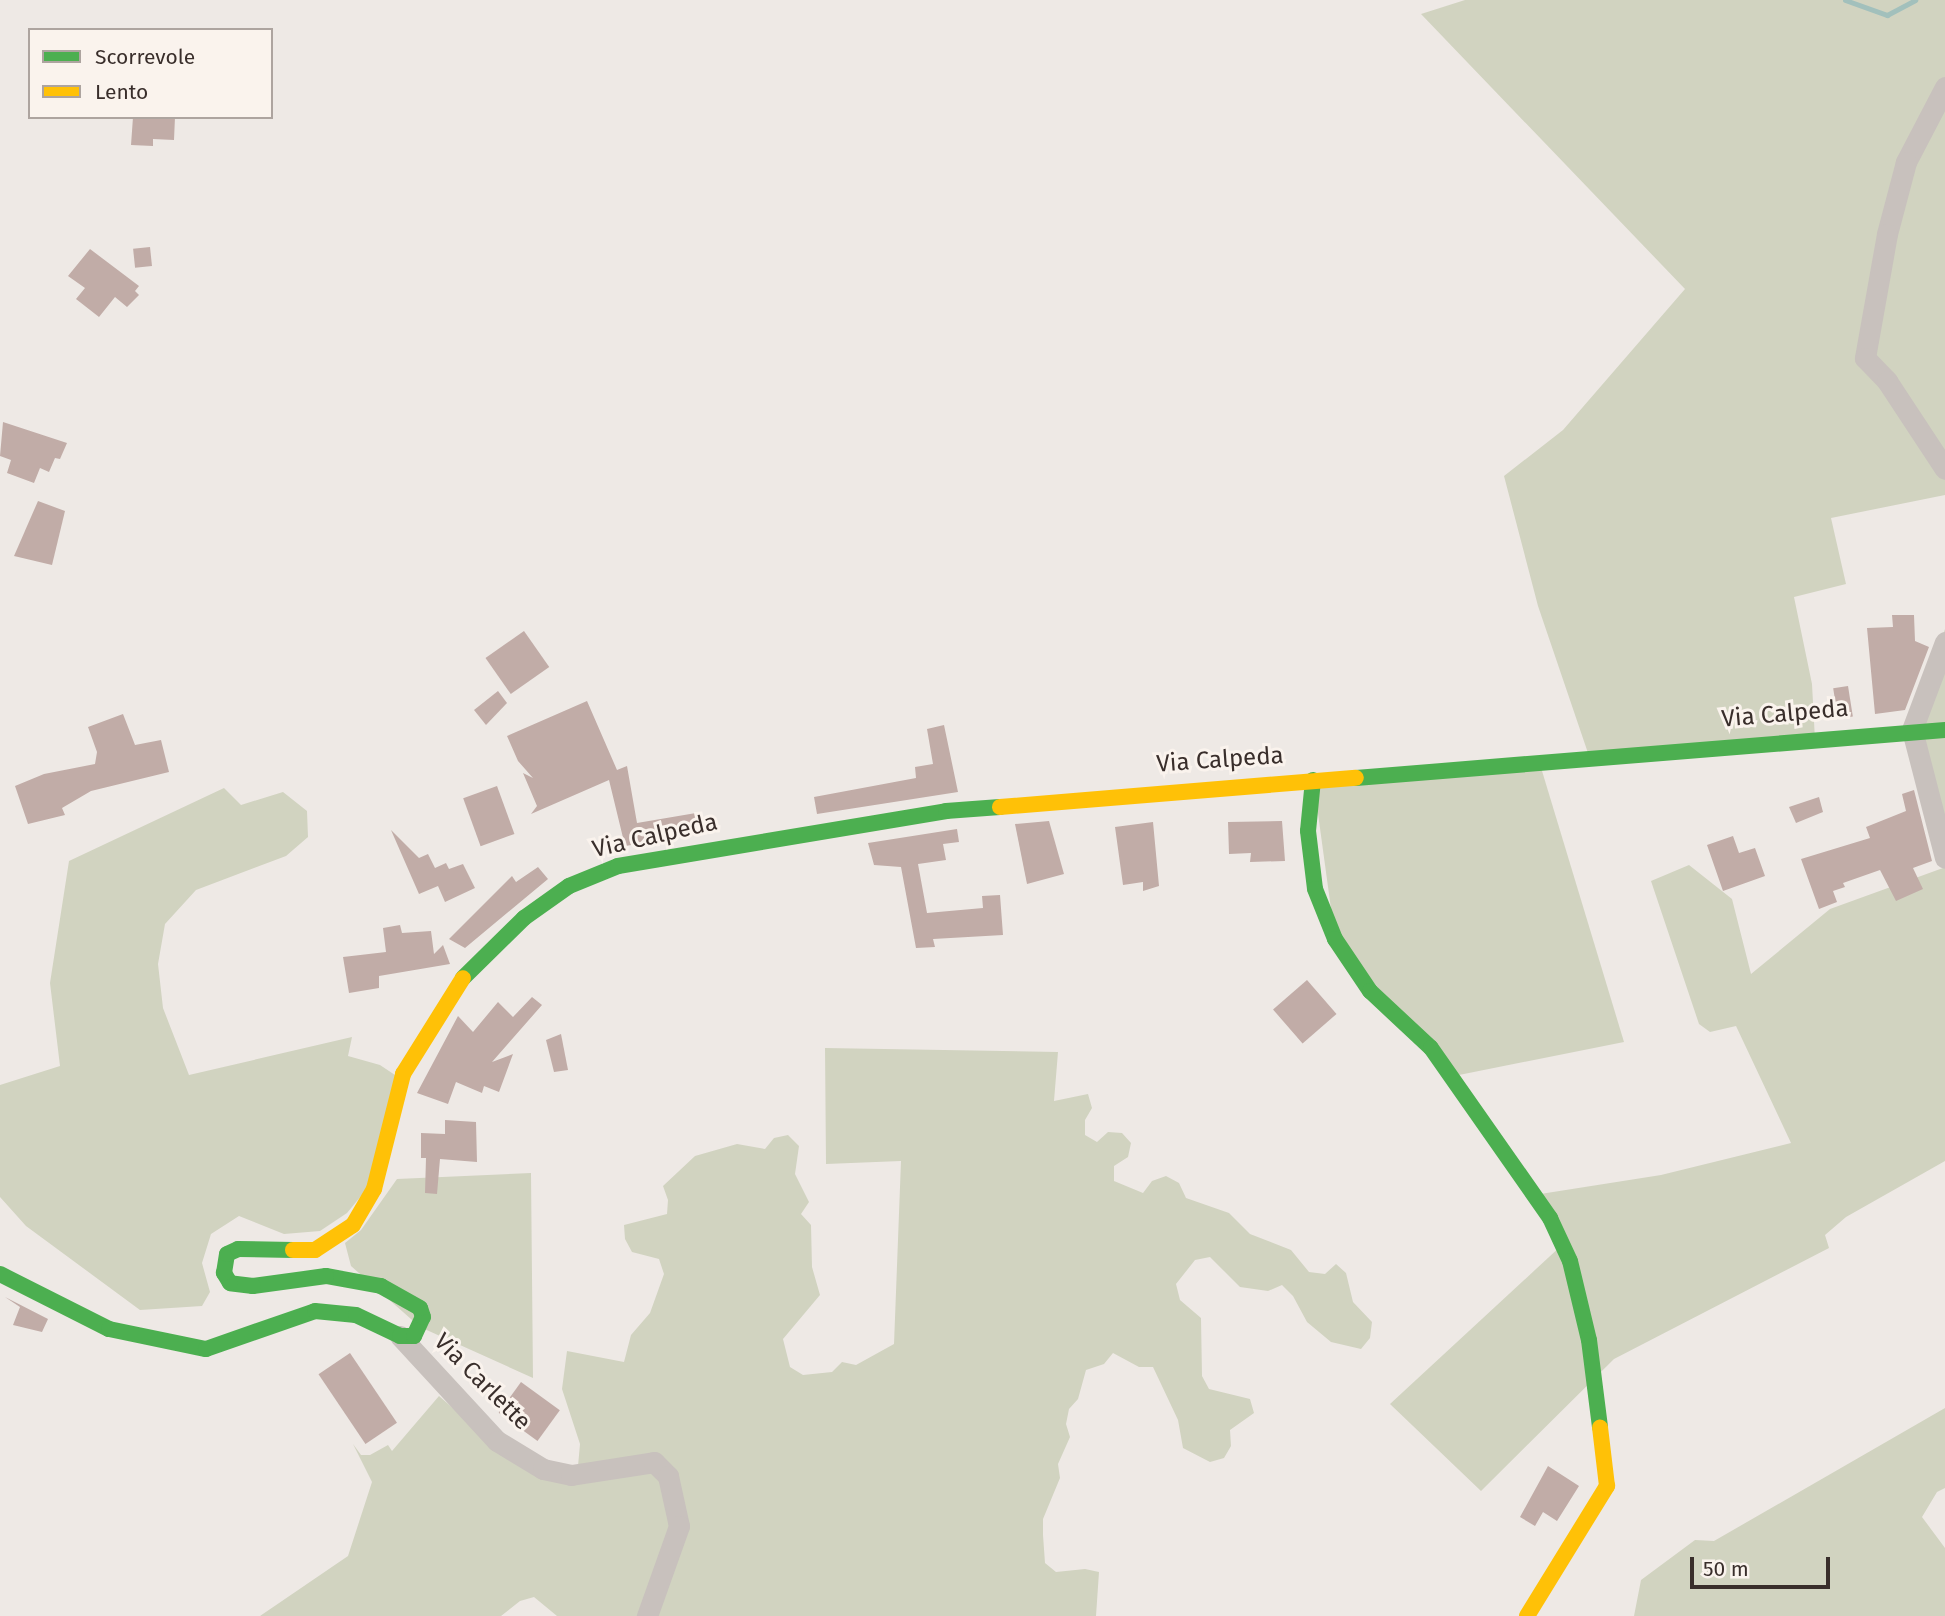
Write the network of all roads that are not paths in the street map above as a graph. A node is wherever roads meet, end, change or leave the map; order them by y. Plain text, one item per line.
1 (1945, 87) edge
2 (1945, 469) edge
3 (1945, 642) edge
4 (1912, 730) junction
5 (1945, 730) edge
6 (1313, 780) junction
7 (1945, 858) edge
8 (0, 1274) edge
9 (400, 1336) junction
10 (647, 1616) edge
11 (1527, 1616) edge

1 - 2 street
3 - 4 street
4 - 5 street, Via Calpeda
4 - 6 street, Via Calpeda
4 - 7 street
6 - 9 street, Via Calpeda
6 - 11 street
8 - 9 street
9 - 10 street, Via Carlette

